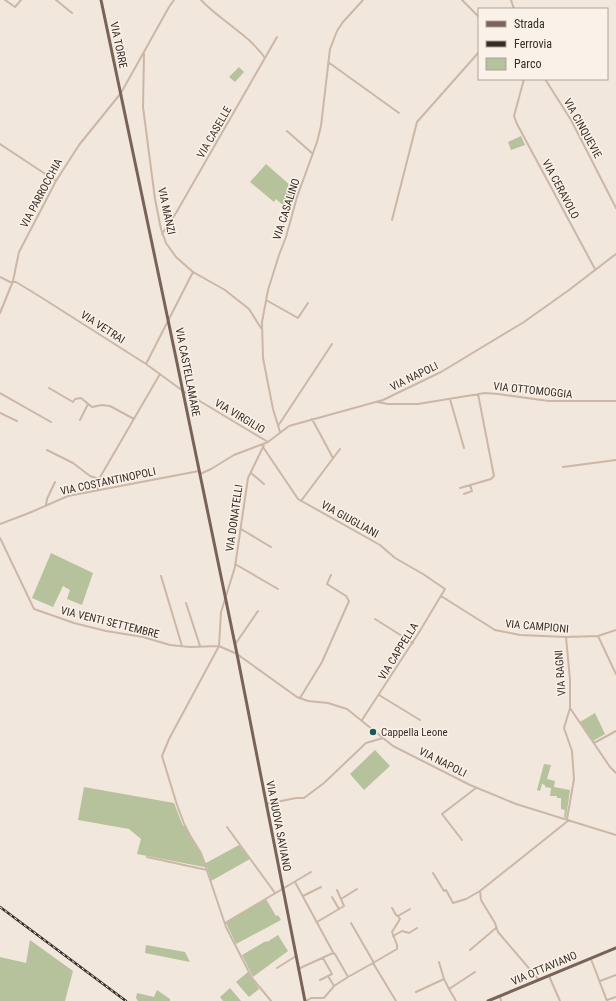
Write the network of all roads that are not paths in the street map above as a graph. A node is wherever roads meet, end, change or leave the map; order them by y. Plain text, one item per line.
1 (5, 0) edge
2 (22, 0) edge
3 (56, 0) edge
4 (101, 0) edge
5 (174, 0) edge
6 (201, 0) edge
7 (363, 0) edge
8 (462, 0) edge
9 (72, 13) dead end
10 (478, 16) edge
11 (277, 37) dead end
12 (144, 52) junction
13 (478, 53) edge
14 (265, 58) junction
15 (328, 62) junction
16 (524, 80) edge
17 (546, 80) edge
18 (121, 93) junction
19 (399, 113) dead end
20 (287, 131) dead end
21 (0, 144) edge
22 (314, 155) junction
23 (56, 181) junction
24 (616, 208) edge
25 (392, 220) dead end
26 (162, 234) junction
27 (616, 254) edge
28 (595, 269) junction
29 (193, 272) junction
30 (0, 278) edge
31 (13, 281) junction
32 (266, 300) junction
33 (308, 303) dead end
34 (0, 313) edge
35 (169, 320) junction
36 (262, 330) junction
37 (332, 344) dead end
38 (146, 364) junction
39 (160, 374) junction
40 (49, 388) dead end
41 (183, 390) junction
42 (0, 393) edge
43 (478, 394) junction
44 (450, 399) junction
45 (616, 401) edge
46 (377, 402) junction
47 (88, 404) junction
48 (0, 413) edge
49 (134, 419) junction
50 (312, 419) junction
51 (80, 420) dead end
52 (17, 421) dead end
53 (51, 422) dead end
54 (278, 426) junction
55 (280, 432) junction
56 (266, 443) junction
57 (264, 447) junction
58 (464, 448) dead end
59 (340, 449) dead end
60 (46, 450) dead end
61 (333, 458) junction
62 (616, 460) edge
63 (563, 467) dead end
64 (200, 472) junction
65 (251, 473) junction
66 (99, 479) junction
67 (55, 482) dead end
68 (264, 484) dead end
69 (470, 485) junction
70 (460, 488) dead end
71 (98, 490) junction
72 (464, 494) dead end
73 (301, 501) junction
74 (46, 505) junction
75 (0, 524) edge
76 (241, 529) junction
77 (0, 538) edge
78 (271, 546) dead end
79 (236, 564) junction
80 (331, 575) dead end
81 (161, 576) dead end
82 (278, 589) dead end
83 (445, 589) joint
84 (441, 596) junction
85 (225, 597) junction
86 (186, 603) dead end
87 (258, 611) dead end
88 (375, 618) dead end
89 (616, 630) edge
90 (598, 636) junction
91 (566, 637) junction
92 (413, 643) junction
93 (235, 644) junction
94 (182, 646) junction
95 (200, 646) junction
96 (219, 646) junction
97 (237, 654) junction
98 (616, 674) edge
99 (379, 695) junction
100 (300, 698) junction
101 (570, 708) junction
102 (362, 720) junction
103 (420, 720) dead end
104 (616, 731) edge
105 (383, 738) junction
106 (594, 743) junction
107 (616, 773) edge
108 (476, 788) junction
109 (266, 804) junction
110 (568, 819) junction
111 (227, 827) dead end
112 (616, 835) edge
113 (462, 840) dead end
114 (147, 857) dead end
115 (207, 870) junction
116 (311, 872) dead end
117 (433, 873) dead end
118 (295, 882) junction
119 (321, 887) dead end
120 (282, 889) junction
121 (357, 889) dead end
122 (337, 890) dead end
123 (480, 891) junction
124 (275, 893) junction
125 (303, 896) junction
126 (332, 897) dead end
127 (341, 899) junction
128 (392, 908) dead end
129 (339, 909) junction
130 (410, 909) dead end
131 (398, 916) junction
132 (317, 922) junction
133 (225, 923) junction
134 (351, 923) dead end
135 (417, 928) dead end
136 (496, 928) junction
137 (393, 936) junction
138 (616, 948) edge
139 (470, 950) dead end
140 (334, 954) junction
141 (296, 956) junction
142 (323, 958) junction
143 (590, 958) junction
144 (439, 962) dead end
145 (373, 963) junction
146 (277, 968) dead end
147 (298, 969) junction
148 (476, 972) dead end
149 (616, 975) edge
150 (328, 976) junction
151 (549, 976) junction
152 (348, 977) junction
153 (444, 979) junction
154 (320, 980) dead end
155 (540, 980) junction
156 (600, 981) junction
157 (334, 986) junction
158 (449, 989) junction
159 (416, 992) dead end
160 (500, 996) junction
161 (615, 997) edge
162 (559, 1000) edge
163 (272, 1001) edge
164 (305, 1001) edge
165 (396, 1001) edge
166 (456, 1001) edge
167 (488, 1001) edge
168 (501, 1001) edge
169 (555, 1001) edge
170 (607, 1001) edge
171 (616, 1001) edge

1 - 2 street
3 - 9 street
4 - 18 main road, VIA TORRE
5 - 12 street, VIA PARROCCHIA
6 - 14 street
7 - 15 street, VIA CASALINO
8 - 10 street
11 - 14 street, VIA CASELLE
12 - 18 street, VIA PARROCCHIA
12 - 26 street, VIA MANZI
13 - 25 street
14 - 26 street, VIA CASELLE
15 - 19 street
15 - 22 street, VIA CASALINO
16 - 28 street, VIA CERAVOLO
17 - 24 street, VIA CINQUEVIE
18 - 23 street, VIA PARROCCHIA
18 - 35 main road, VIA CASTELLAMARE
20 - 22 street
21 - 23 street
22 - 32 street, VIA CASALINO
23 - 31 street, VIA PARROCCHIA
26 - 29 street, VIA MANZI
27 - 28 street, VIA NAPOLI
28 - 46 street, VIA NAPOLI
29 - 35 street
29 - 36 street, VIA MANZI
30 - 31 street, VIA VETRAI
31 - 34 street, VIA PARROCCHIA
31 - 38 street, VIA VETRAI
32 - 33 street
32 - 36 street, VIA CASALINO
35 - 38 street
35 - 41 main road, VIA CASTELLAMARE
36 - 54 street, VIA CASALINO
37 - 54 street
38 - 39 street, VIA VETRAI
39 - 41 street, VIA VETRAI
39 - 49 street
40 - 47 street
41 - 56 street, VIA VIRGILIO
41 - 64 main road, VIA CASTELLAMARE
42 - 53 street
43 - 44 street, VIA OTTOMOGGIA
43 - 45 street, VIA OTTOMOGGIA
43 - 69 street
44 - 46 street, VIA OTTOMOGGIA
44 - 58 street
46 - 50 street, VIA NAPOLI
47 - 49 street
47 - 51 street
48 - 52 street
49 - 66 street
50 - 55 street, VIA NAPOLI
50 - 61 street
54 - 55 street, VIA CASALINO
55 - 56 street, VIA NAPOLI
56 - 57 street, VIA DONATELLI
56 - 64 street, VIA NAPOLI
57 - 65 street, VIA DONATELLI
57 - 73 street, VIA GIUGLIANI
59 - 61 street
60 - 66 street
61 - 73 street
62 - 63 street
64 - 71 street, VIA COSTANTINOPOLI
64 - 85 main road, VIA CASTELLAMARE
65 - 68 street
65 - 76 street, VIA DONATELLI
66 - 71 street
67 - 74 street
69 - 70 street
69 - 72 street
71 - 74 street, VIA COSTANTINOPOLI
73 - 83 street, VIA GIUGLIANI
74 - 75 street, VIA COSTANTINOPOLI
76 - 78 street
76 - 79 street, VIA DONATELLI
77 - 94 street, VIA VENTI SETTEMBRE
79 - 82 street
79 - 85 street, VIA DONATELLI
80 - 100 street
81 - 94 street
83 - 84 street, VIA CAPPELLA
84 - 91 street, VIA CAMPIONI
84 - 92 street, VIA CAPPELLA
85 - 93 main road, VIA CASTELLAMARE
85 - 96 street, VIA DONATELLI
86 - 95 street
87 - 93 street
88 - 92 street
89 - 90 street, VIA CAMPIONI
90 - 91 street, VIA CAMPIONI
90 - 98 street
91 - 101 street, VIA RAGNI
92 - 99 street, VIA CAPPELLA
93 - 97 main road, VIA CASTELLAMARE
94 - 95 street, VIA VENTI SETTEMBRE
95 - 96 street, VIA VENTI SETTEMBRE
96 - 97 street, VIA VENTI SETTEMBRE
96 - 115 street
97 - 100 street, VIA NAPOLI
97 - 109 main road, VIA NUOVA SAVIANO
99 - 102 street, VIA CAPPELLA
99 - 103 street
100 - 102 street, VIA NAPOLI
101 - 106 street, VIA RAGNI
101 - 110 street, VIA RAGNI
102 - 105 street, VIA NAPOLI
104 - 106 street
105 - 108 street, VIA NAPOLI
105 - 109 street
106 - 107 street, VIA RAGNI
108 - 110 street, VIA NAPOLI
108 - 113 street
109 - 120 main road, VIA NUOVA SAVIANO
110 - 112 street, VIA NAPOLI
110 - 123 street
111 - 124 street
114 - 115 street
115 - 133 street
116 - 118 street
117 - 123 street
118 - 120 street
118 - 125 street
119 - 125 street
120 - 124 street
120 - 141 main road, VIA NUOVA SAVIANO
121 - 127 street
122 - 127 street
123 - 136 street
124 - 133 street
125 - 132 street
126 - 129 street
127 - 129 street
128 - 131 street
129 - 132 street
130 - 131 street
131 - 137 street
132 - 140 street
133 - 163 street
134 - 145 street
135 - 137 street
136 - 139 street
136 - 155 street
137 - 145 street
138 - 143 main road, VIA OTTAVIANO
140 - 142 street
140 - 152 street
141 - 146 street
141 - 147 main road, VIA NUOVA SAVIANO
142 - 147 street
142 - 150 street
143 - 151 main road, VIA OTTAVIANO
143 - 156 street
144 - 153 street
145 - 152 street
145 - 165 street
147 - 164 main road, VIA NUOVA SAVIANO
148 - 158 street
149 - 156 street
150 - 154 street
150 - 157 street
151 - 155 main road, VIA OTTAVIANO
151 - 162 street
152 - 157 street
153 - 158 street
153 - 159 street
155 - 160 main road, VIA OTTAVIANO
156 - 170 street
157 - 164 street
158 - 166 street
160 - 167 main road, VIA OTTAVIANO
160 - 168 street
161 - 170 street
161 - 171 street
162 - 169 street

